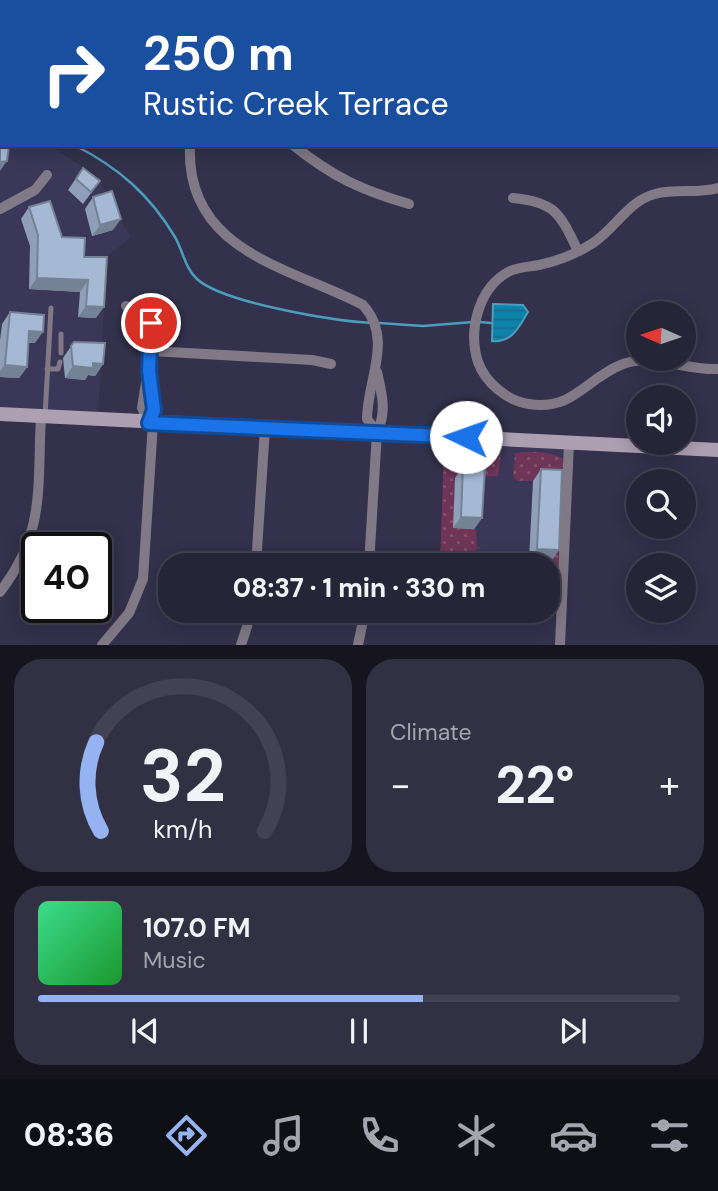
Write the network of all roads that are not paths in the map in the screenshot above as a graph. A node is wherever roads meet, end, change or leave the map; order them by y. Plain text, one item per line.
1 (190, 147) edge
2 (295, 147) edge
3 (47, 175) dead end
4 (718, 188) edge
5 (513, 198) dead end
6 (409, 204) dead end
7 (0, 209) edge
8 (578, 251) junction
9 (125, 306) dead end
10 (51, 308) dead end
11 (61, 334) dead end
12 (151, 351) junction
13 (61, 353) dead end
14 (60, 362) dead end
15 (331, 364) dead end
16 (47, 369) junction
17 (718, 369) edge
18 (377, 370) junction
19 (0, 414) edge
20 (43, 416) junction
21 (151, 423) junction
22 (265, 428) junction
23 (377, 432) junction
24 (569, 443) junction
25 (718, 450) edge
26 (257, 553) edge
27 (370, 553) edge
28 (0, 592) edge
29 (248, 623) edge
30 (363, 623) edge
31 (102, 645) edge
32 (242, 645) edge
33 (358, 645) edge
34 (560, 645) edge

1 - 18 street
2 - 6 street
3 - 7 street
4 - 8 street
5 - 8 street
8 - 17 street
9 - 12 street
10 - 16 lane
11 - 13 lane
12 - 15 street
12 - 21 street
14 - 16 lane
16 - 20 lane
18 - 23 street
18 - 23 street
19 - 20 street
20 - 21 street
20 - 28 street
21 - 22 street
21 - 31 street
22 - 23 street
22 - 26 street
23 - 24 street
23 - 27 street
24 - 25 street
24 - 34 street
29 - 32 street
30 - 33 street

